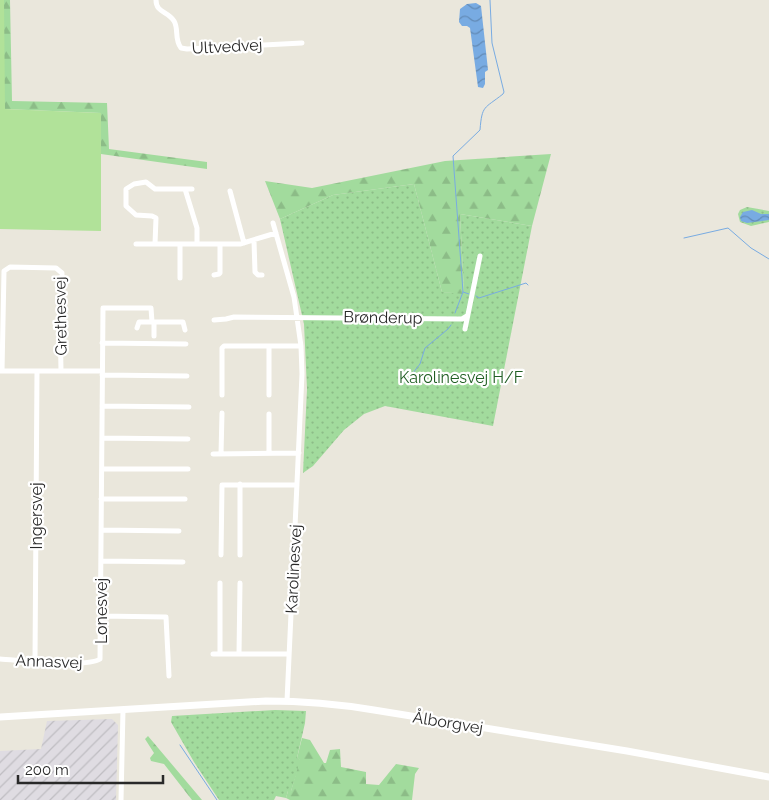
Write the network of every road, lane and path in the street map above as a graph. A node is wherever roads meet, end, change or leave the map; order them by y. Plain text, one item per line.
1 (156, 0) edge
2 (302, 43) dead end
3 (184, 189) junction
4 (192, 189) dead end
5 (230, 191) dead end
6 (273, 223) dead end
7 (276, 233) junction
8 (254, 240) junction
9 (244, 243) junction
10 (136, 244) dead end
11 (155, 244) junction
12 (180, 244) junction
13 (198, 244) junction
14 (220, 244) junction
15 (480, 256) dead end
16 (214, 275) dead end
17 (262, 276) dead end
18 (180, 278) dead end
19 (298, 316) junction
20 (467, 316) junction
21 (214, 320) dead end
22 (153, 322) junction
23 (137, 328) dead end
24 (465, 329) dead end
25 (184, 330) dead end
26 (154, 336) dead end
27 (102, 343) junction
28 (186, 344) dead end
29 (269, 346) junction
30 (301, 346) junction
31 (1, 371) edge
32 (38, 371) junction
33 (61, 371) junction
34 (102, 373) junction
35 (187, 376) dead end
36 (269, 394) dead end
37 (222, 395) dead end
38 (102, 406) junction
39 (189, 407) dead end
40 (222, 413) dead end
41 (269, 414) dead end
42 (102, 438) junction
43 (188, 438) dead end
44 (269, 453) junction
45 (299, 453) junction
46 (213, 454) dead end
47 (221, 454) junction
48 (102, 469) junction
49 (188, 469) dead end
50 (240, 484) junction
51 (297, 485) junction
52 (102, 499) junction
53 (185, 499) dead end
54 (101, 530) junction
55 (179, 531) dead end
56 (221, 555) dead end
57 (240, 555) dead end
58 (101, 561) junction
59 (183, 562) dead end
60 (220, 583) dead end
61 (240, 583) dead end
62 (101, 616) junction
63 (213, 654) dead end
64 (220, 654) junction
65 (239, 654) junction
66 (289, 654) junction
67 (0, 659) edge
68 (99, 660) joint
69 (35, 661) junction
70 (169, 676) dead end
71 (287, 701) junction
72 (123, 710) junction
73 (0, 716) edge
74 (769, 777) edge
75 (121, 800) edge

1 - 2 street, Ultvedvej
3 - 4 street
3 - 11 street
3 - 13 street
5 - 9 street
6 - 7 street, Karolinesvej
7 - 8 street
7 - 19 street, Karolinesvej
8 - 9 street
8 - 17 street
9 - 14 street
10 - 11 street
11 - 12 street
12 - 13 street
12 - 18 street
13 - 14 street
14 - 16 street
15 - 20 street
19 - 20 street, Brønderup
19 - 21 street
19 - 30 street, Karolinesvej
20 - 24 street
22 - 23 street
22 - 25 street
22 - 26 street
22 - 27 street, Lonesvej
27 - 28 street
27 - 34 street, Lonesvej
29 - 30 street
29 - 36 street
29 - 37 street
30 - 45 street, Karolinesvej
31 - 32 street
31 - 33 street, Grethesvej
32 - 33 street
32 - 69 street, Ingersvej
33 - 34 street
34 - 35 street
34 - 38 street, Lonesvej
38 - 39 street
38 - 42 street, Lonesvej
40 - 47 street
41 - 44 street
42 - 43 street
42 - 48 street, Lonesvej
44 - 45 street
44 - 47 street
45 - 51 street, Karolinesvej
46 - 47 street
48 - 49 street
48 - 52 street, Lonesvej
50 - 51 street
50 - 56 street
50 - 57 street
51 - 66 street, Karolinesvej
52 - 53 street
52 - 54 street, Lonesvej
54 - 55 street
54 - 58 street, Lonesvej
58 - 59 street, Lonesvej
58 - 62 street, Lonesvej
60 - 64 street
61 - 65 street
62 - 68 street, Lonesvej
62 - 70 street
63 - 64 street
64 - 65 street
65 - 66 street
66 - 71 street, Karolinesvej
67 - 69 street, Annasvej
68 - 69 street, Annasvej
71 - 72 main road, Ålborgvej
71 - 74 main road, Ålborgvej
72 - 73 main road, Ålborgvej
72 - 75 street

